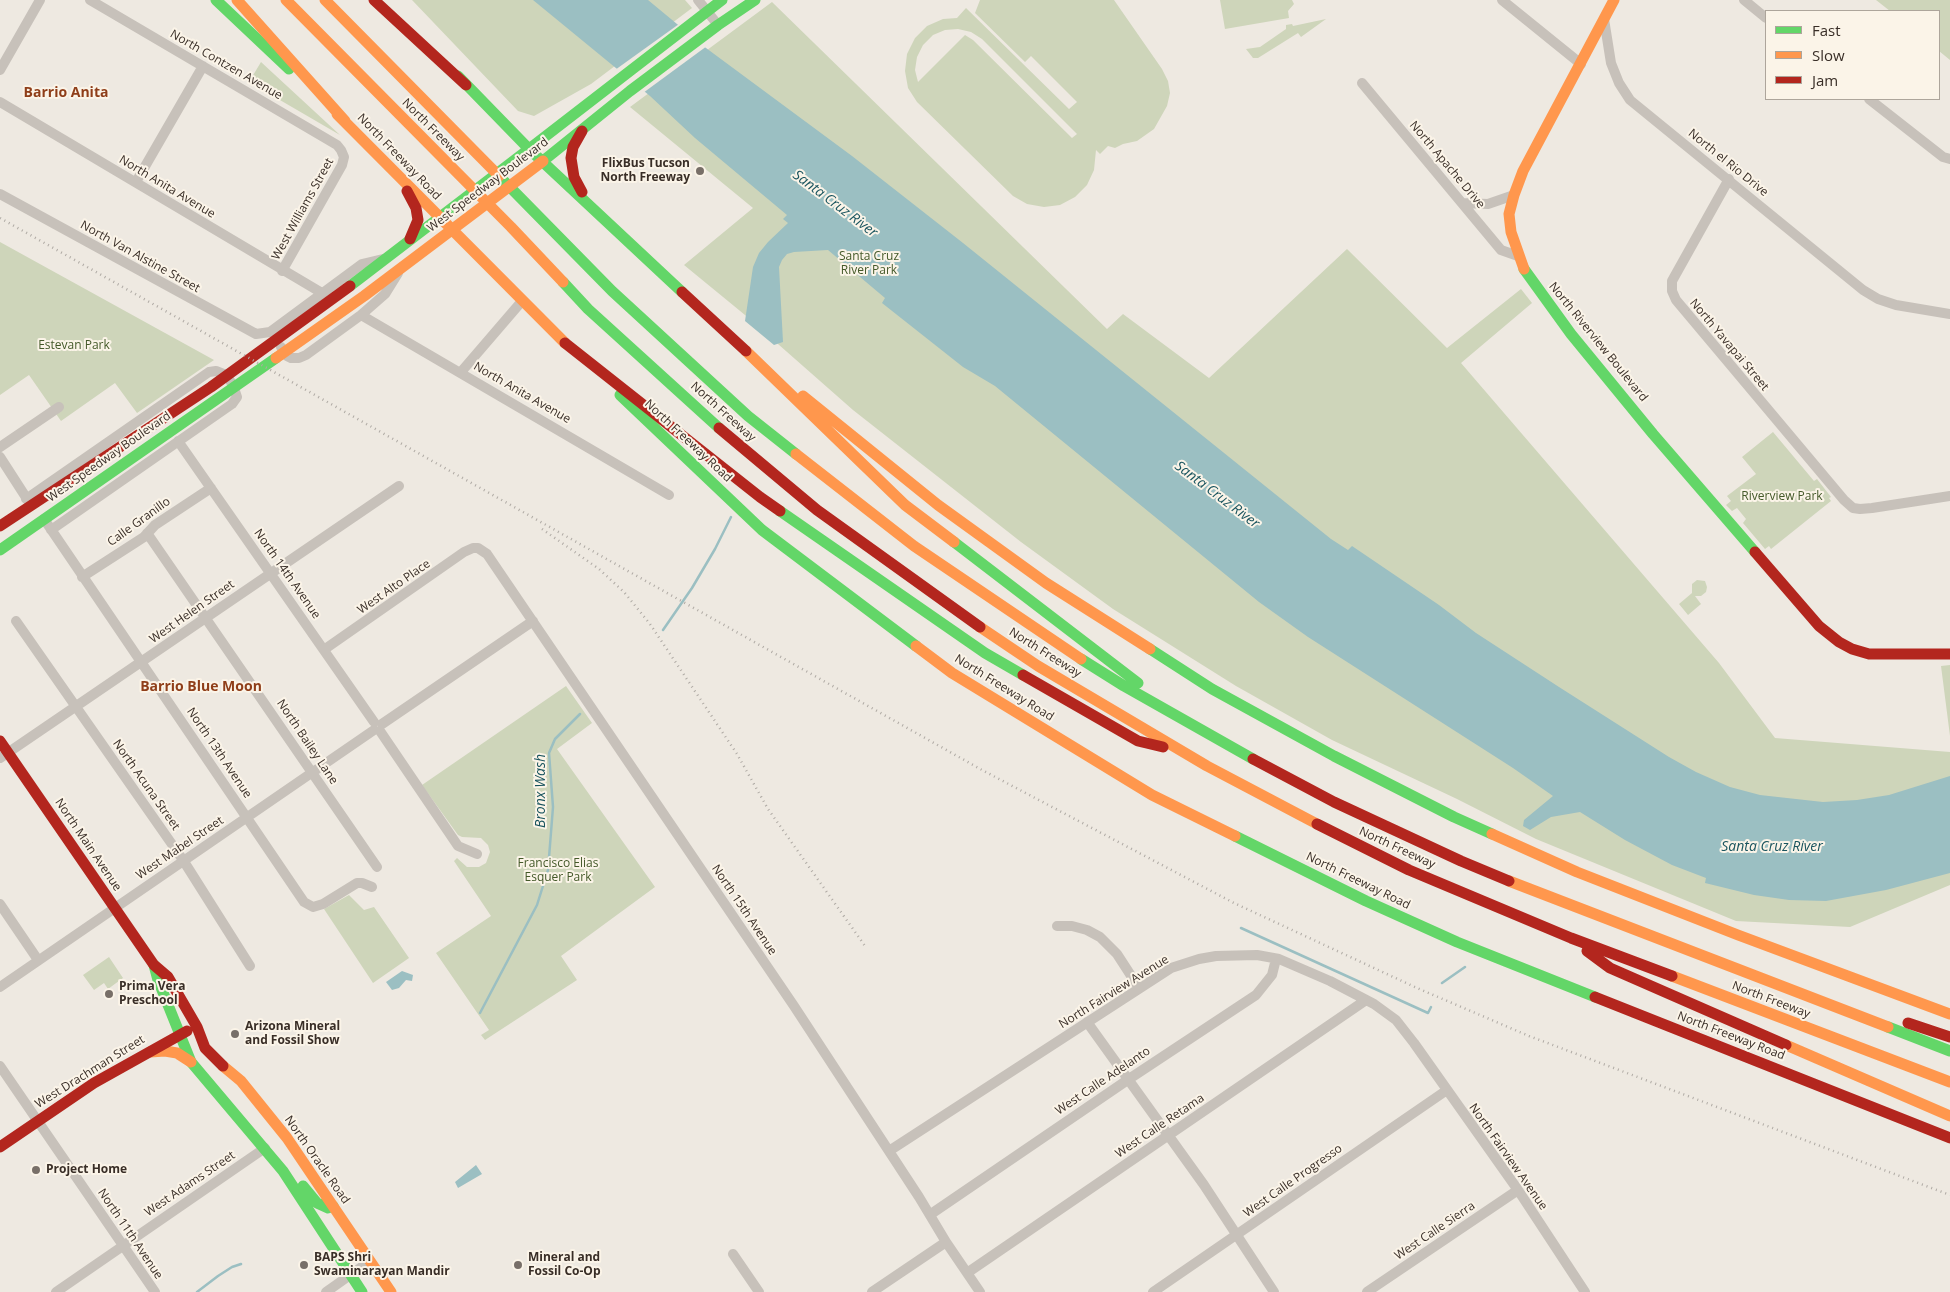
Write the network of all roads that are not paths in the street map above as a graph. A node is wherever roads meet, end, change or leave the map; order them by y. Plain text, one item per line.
1 (40, 0) edge
2 (90, 0) edge
3 (216, 0) edge
4 (236, 0) edge
5 (286, 0) edge
6 (325, 0) edge
7 (374, 0) edge
8 (387, 0) edge
9 (698, 0) edge
10 (722, 0) edge
11 (756, 0) edge
12 (1502, 0) edge
13 (1614, 0) edge
14 (1744, 0) edge
15 (707, 10) junction
16 (1765, 17) edge
17 (1604, 19) junction
18 (718, 25) junction
19 (1581, 64) junction
20 (203, 66) junction
21 (0, 70) edge
22 (1362, 83) dead end
23 (466, 85) junction
24 (1870, 100) edge
25 (0, 102) edge
26 (345, 122) junction
27 (582, 131) junction
28 (529, 149) junction
29 (344, 158) joint
30 (1947, 158) edge
31 (543, 161) junction
32 (400, 179) junction
33 (1729, 179) junction
34 (136, 182) junction
35 (0, 194) edge
36 (1514, 194) junction
37 (587, 203) junction
38 (1462, 203) junction
39 (440, 218) junction
40 (452, 230) junction
41 (408, 243) junction
42 (1518, 256) junction
43 (389, 258) junction
44 (400, 270) junction
45 (282, 271) junction
46 (322, 293) junction
47 (522, 301) junction
48 (361, 314) junction
49 (1950, 314) edge
50 (271, 334) junction
51 (565, 343) junction
52 (746, 351) junction
53 (461, 372) junction
54 (59, 407) dead end
55 (178, 441) junction
56 (0, 447) edge
57 (0, 457) edge
58 (399, 486) dead end
59 (211, 488) junction
60 (669, 495) dead end
61 (1950, 496) edge
62 (29, 502) junction
63 (44, 519) junction
64 (0, 526) edge
65 (51, 530) junction
66 (147, 533) junction
67 (478, 548) joint
68 (0, 550) edge
69 (271, 572) junction
70 (82, 576) junction
71 (207, 618) junction
72 (16, 621) dead end
73 (533, 621) junction
74 (325, 649) junction
75 (1950, 654) edge
76 (143, 662) junction
77 (77, 707) junction
78 (378, 726) junction
79 (1202, 731) junction
80 (0, 741) edge
81 (1183, 752) junction
82 (4, 755) edge
83 (313, 772) junction
84 (247, 817) junction
85 (477, 854) dead end
86 (183, 860) junction
87 (377, 867) dead end
88 (372, 887) dead end
89 (0, 904) edge
90 (114, 908) junction
91 (1057, 926) dead end
92 (1571, 938) junction
93 (1276, 959) junction
94 (38, 960) junction
95 (1716, 962) junction
96 (154, 965) junction
97 (250, 966) dead end
98 (0, 987) edge
99 (1140, 988) junction
100 (1366, 1000) junction
101 (1950, 1014) edge
102 (1087, 1022) junction
103 (197, 1027) junction
104 (179, 1035) junction
105 (1950, 1037) edge
106 (1950, 1051) edge
107 (146, 1052) junction
108 (191, 1062) junction
109 (0, 1066) edge
110 (1129, 1079) junction
111 (1950, 1082) edge
112 (1446, 1090) junction
113 (1950, 1116) edge
114 (37, 1121) junction
115 (1168, 1136) junction
116 (1950, 1138) edge
117 (0, 1147) edge
118 (265, 1148) junction
119 (889, 1151) junction
120 (1518, 1190) junction
121 (333, 1206) junction
122 (931, 1214) junction
123 (1236, 1236) junction
124 (946, 1242) junction
125 (123, 1245) junction
126 (733, 1254) dead end
127 (370, 1261) junction
128 (967, 1273) junction
129 (351, 1275) junction
130 (1583, 1289) edge
131 (56, 1292) edge
132 (155, 1292) edge
133 (326, 1292) edge
134 (362, 1292) edge
135 (391, 1292) edge
136 (759, 1292) edge
137 (872, 1292) edge
138 (980, 1292) edge
139 (1153, 1292) edge
140 (1274, 1292) edge
141 (1367, 1292) edge
142 (1572, 1292) edge

1 - 21 street
2 - 20 street, North Contzen Avenue
3 - 26 main road, North Freeway Road
4 - 26 main road
5 - 81 main road, North Freeway
6 - 79 main road, North Freeway
7 - 23 main road
8 - 23 main road
9 - 15 street
10 - 15 main road, West Speedway Boulevard
11 - 18 main road, West Speedway Boulevard
12 - 19 street
13 - 17 main road, North Riverview Boulevard
14 - 16 street
15 - 18 street
15 - 28 main road, West Speedway Boulevard
17 - 19 main road, North Riverview Boulevard
17 - 33 street, North el Rio Drive
18 - 27 main road, West Speedway Boulevard
19 - 36 main road, North Riverview Boulevard
20 - 29 street, North Contzen Avenue
20 - 34 street
22 - 38 street, North Apache Drive
23 - 28 main road
24 - 30 street
25 - 34 street, North Anita Avenue
26 - 32 main road, North Freeway Road
27 - 31 main road, West Speedway Boulevard
27 - 37 main road
28 - 31 main road
28 - 39 main road, West Speedway Boulevard
29 - 45 street, West Williams Street
31 - 37 main road
31 - 40 main road, West Speedway Boulevard
32 - 39 main road, North Freeway Road
32 - 41 main road
33 - 49 street, North el Rio Drive
33 - 61 street, North Yavapai Street
34 - 45 street, North Anita Avenue
35 - 50 street, North Van Alstine Street
36 - 38 street
36 - 42 main road, North Riverview Boulevard
37 - 52 main road
38 - 42 street, North Apache Drive
39 - 40 main road, North Freeway Road
39 - 41 main road, West Speedway Boulevard
40 - 44 main road, West Speedway Boulevard
40 - 47 main road, North Freeway Road
41 - 43 main road, West Speedway Boulevard
42 - 75 main road, North Riverview Boulevard
43 - 46 street
43 - 62 main road, West Speedway Boulevard
44 - 48 street
44 - 63 main road, West Speedway Boulevard
45 - 46 street, North Anita Avenue
46 - 50 street
47 - 51 main road, North Freeway Road
47 - 53 street
48 - 50 street
48 - 53 street, North Anita Avenue
51 - 81 main road
51 - 116 main road, North Freeway Road
52 - 79 main road
52 - 101 main road
53 - 60 street, North Anita Avenue
54 - 56 street
55 - 59 street, North 14th Avenue
55 - 62 street, West Speedway Boulevard
55 - 65 street, West Speedway Boulevard
57 - 62 street
58 - 69 street, West Helen Street
59 - 66 street, Calle Granillo
59 - 69 street, North 14th Avenue
62 - 64 main road, West Speedway Boulevard
63 - 65 street, North 13th Avenue
63 - 68 main road, West Speedway Boulevard
65 - 70 street, North 13th Avenue
66 - 70 street, Calle Granillo
66 - 71 street, North Bailey Lane
67 - 73 street, North 15th Avenue
67 - 74 street, West Alto Place
69 - 71 street, West Helen Street
69 - 74 street, North 14th Avenue
70 - 76 street, North 13th Avenue
71 - 76 street, West Helen Street
71 - 83 street, North Bailey Lane
72 - 77 street, North Acuna Street
73 - 78 street, West Mabel Street
73 - 119 street, North 15th Avenue
74 - 78 street, North 14th Avenue
76 - 77 street, West Helen Street
76 - 84 street, North 13th Avenue
77 - 82 street, West Helen Street
77 - 86 street, North Acuna Street
78 - 83 street, West Mabel Street
78 - 85 street, North 14th Avenue
79 - 95 main road, North Freeway
80 - 82 main road, North Main Avenue
81 - 92 main road, North Freeway
82 - 90 main road, North Main Avenue
83 - 84 street, West Mabel Street
83 - 87 street, North Bailey Lane
84 - 86 street, West Mabel Street
84 - 88 street, North 13th Avenue
86 - 90 street, West Mabel Street
86 - 97 street, North Acuna Street
89 - 94 street
90 - 94 street, West Mabel Street
90 - 96 main road, North Main Avenue
91 - 99 street
92 - 111 main road, North Freeway
92 - 113 main road
93 - 99 street, North Fairview Avenue
93 - 100 street, North Fairview Avenue
93 - 110 street, West Calle Adelanto
94 - 98 street, West Mabel Street
95 - 105 main road
95 - 106 main road, North Freeway
96 - 103 main road, North Main Avenue
96 - 104 main road, North Main Avenue
99 - 102 street, North Fairview Avenue
100 - 112 street, North Fairview Avenue
100 - 115 street, West Calle Retama
102 - 110 street
102 - 119 street, North Fairview Avenue
103 - 104 main road, West Drachman Street
103 - 121 main road, North Oracle Road
104 - 107 main road, West Drachman Street
104 - 108 main road
107 - 108 main road
107 - 114 main road, West Drachman Street
108 - 118 main road
109 - 114 street, North 11th Avenue
110 - 115 street
110 - 122 street, West Calle Adelanto
112 - 120 street, North Fairview Avenue
112 - 123 street, West Calle Progresso
114 - 117 main road, West Drachman Street
114 - 125 street, North 11th Avenue
115 - 123 street
115 - 128 street, West Calle Retama
118 - 121 main road
118 - 125 street, West Adams Street
118 - 129 main road
119 - 122 street, North 15th Avenue
120 - 130 street, North Fairview Avenue
120 - 141 street, West Calle Sierra
121 - 127 main road, North Oracle Road
122 - 124 street, North 15th Avenue
123 - 139 street, West Calle Progresso
123 - 140 street
124 - 128 street, North 15th Avenue
124 - 137 street
125 - 131 street, West Adams Street
125 - 132 street, North 11th Avenue
126 - 136 street
127 - 129 street
127 - 135 main road, North Oracle Road
128 - 138 street, North 15th Avenue
129 - 133 street
129 - 134 main road
130 - 142 street

